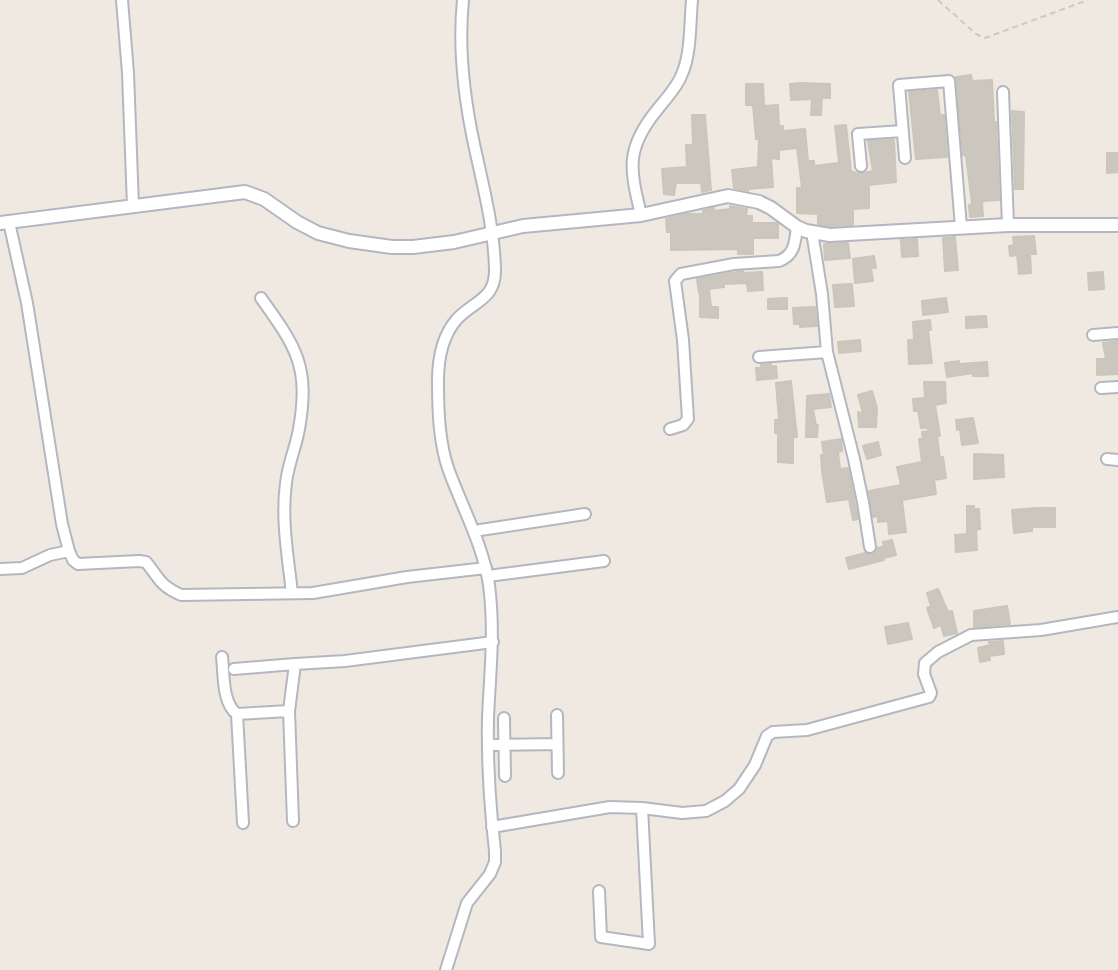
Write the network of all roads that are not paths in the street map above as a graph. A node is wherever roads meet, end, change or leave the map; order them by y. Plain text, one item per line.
1 (122, 0) edge
2 (463, 0) edge
3 (692, 0) edge
4 (1003, 92) dead end
5 (903, 131) junction
6 (905, 158) dead end
7 (861, 166) dead end
8 (133, 206) junction
9 (641, 215) junction
10 (4, 222) edge
11 (1008, 225) junction
12 (1118, 225) edge
13 (797, 227) junction
14 (961, 227) junction
15 (492, 232) junction
16 (812, 232) junction
17 (261, 298) dead end
18 (1118, 333) edge
19 (1093, 335) dead end
20 (827, 352) junction
21 (759, 357) dead end
22 (1118, 387) edge
23 (1101, 388) dead end
24 (670, 429) dead end
25 (585, 514) dead end
26 (474, 531) junction
27 (870, 547) dead end
28 (69, 551) junction
29 (604, 561) dead end
30 (0, 569) edge
31 (487, 572) junction
32 (292, 593) junction
33 (1118, 617) edge
34 (493, 642) junction
35 (222, 657) dead end
36 (295, 664) junction
37 (234, 669) dead end
38 (289, 711) junction
39 (237, 714) junction
40 (557, 715) dead end
41 (504, 718) dead end
42 (504, 744) junction
43 (557, 744) junction
44 (488, 745) junction
45 (558, 773) dead end
46 (505, 776) dead end
47 (642, 808) junction
48 (293, 821) dead end
49 (243, 823) dead end
50 (492, 827) junction
51 (599, 891) dead end
52 (446, 970) edge

1 - 8 street
2 - 15 street
3 - 9 street
4 - 11 street
5 - 6 street
5 - 7 street
5 - 14 street
8 - 10 street
8 - 15 street
9 - 13 street
9 - 15 street
10 - 28 street
11 - 12 street
11 - 14 street
13 - 16 street
13 - 24 street
14 - 16 street
15 - 26 street
16 - 20 street
17 - 32 street
18 - 19 street
20 - 21 street
20 - 27 street
22 - 23 street
25 - 26 street
26 - 31 street
28 - 30 street
28 - 32 street
29 - 31 street
31 - 32 street
31 - 34 street
33 - 47 street
34 - 36 street
34 - 44 street
35 - 39 street
36 - 37 street
36 - 38 street
38 - 39 street
38 - 48 street
39 - 49 street
40 - 43 street
41 - 42 street
42 - 43 street
42 - 44 street
42 - 46 street
43 - 45 street
44 - 50 street
47 - 50 street
47 - 51 street
50 - 52 street

